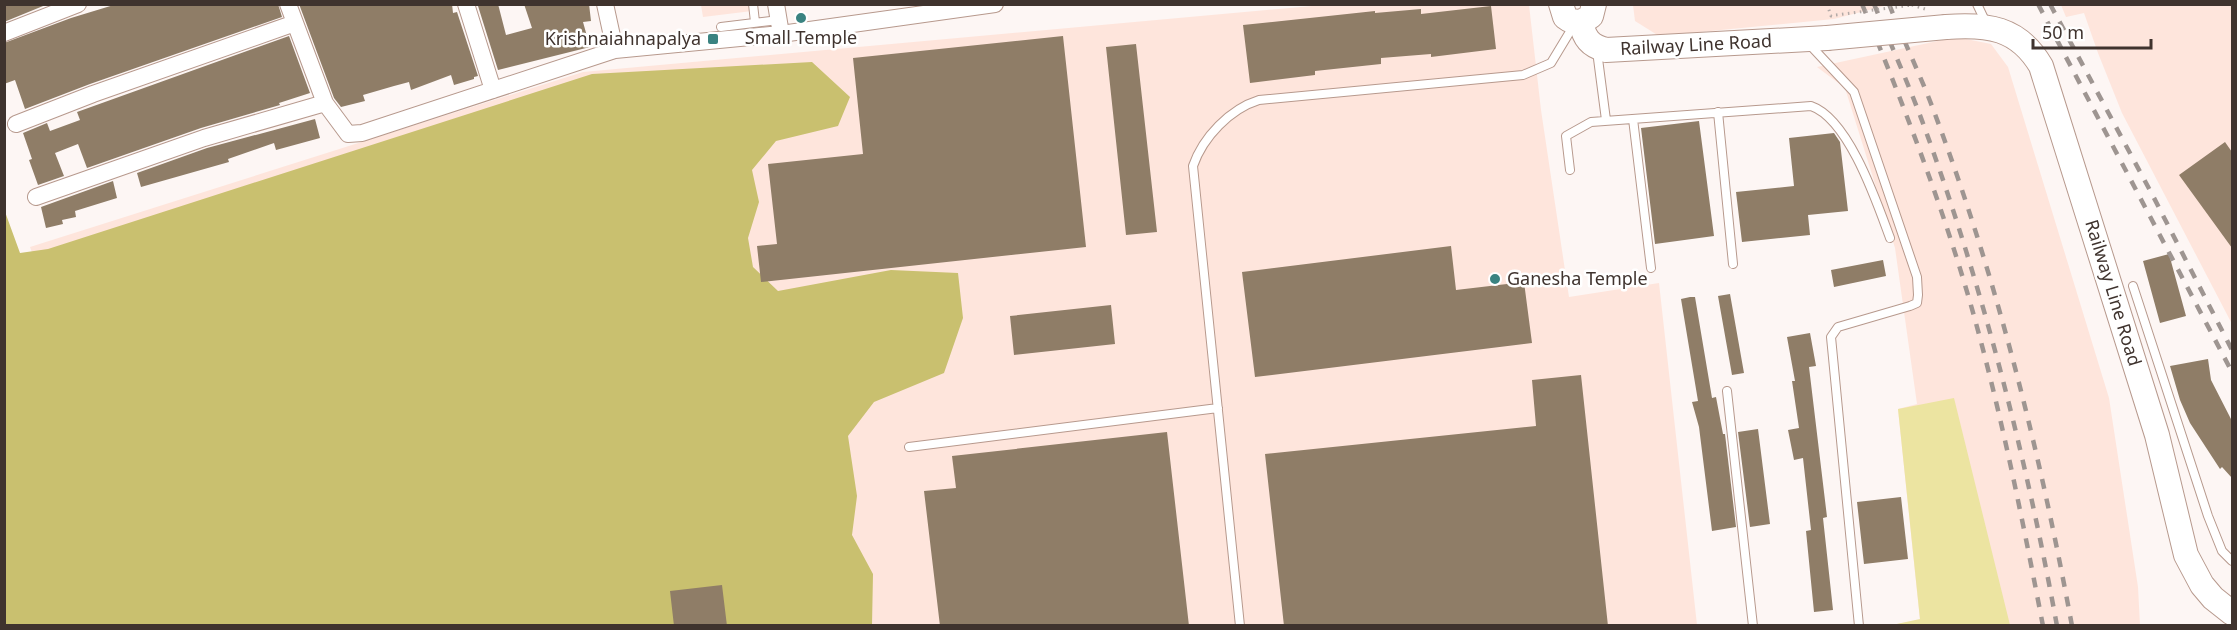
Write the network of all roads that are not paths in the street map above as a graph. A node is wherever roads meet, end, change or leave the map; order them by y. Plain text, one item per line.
1 (78, 4) edge
2 (288, 4) edge
3 (466, 4) edge
4 (605, 4) edge
5 (753, 4) edge
6 (995, 4) edge
7 (1977, 4) edge
8 (1578, 13) edge
9 (779, 19) edge
10 (295, 22) junction
11 (755, 22) junction
12 (721, 27) dead end
13 (1989, 28) junction
14 (4, 33) edge
15 (1816, 39) junction
16 (1596, 47) junction
17 (615, 50) junction
18 (493, 90) junction
19 (326, 103) junction
20 (1718, 112) junction
21 (1632, 118) junction
22 (1606, 120) junction
23 (16, 124) dead end
24 (1570, 170) dead end
25 (36, 197) dead end
26 (1890, 238) dead end
27 (1733, 264) dead end
28 (1650, 268) dead end
29 (2133, 286) dead end
30 (1727, 391) dead end
31 (1218, 408) junction
32 (2157, 435) junction
33 (909, 447) dead end
34 (2232, 561) edge
35 (2232, 596) edge
36 (2232, 613) edge
37 (1240, 626) edge
38 (1753, 626) edge
39 (1859, 626) edge

1 - 14 street
2 - 10 street
3 - 18 street
4 - 17 street
5 - 11 lane
6 - 9 street
7 - 13 lane
8 - 16 main road, Railway Line Road
8 - 31 lane
9 - 11 lane
9 - 17 street
10 - 19 street
10 - 23 street
11 - 12 lane
13 - 15 main road, Railway Line Road, bridge
13 - 32 main road, Railway Line Road
15 - 16 main road, Railway Line Road
15 - 39 lane
16 - 22 lane
17 - 18 street
18 - 19 street
19 - 25 street
20 - 21 lane
20 - 26 lane
20 - 27 lane
21 - 22 lane
21 - 28 lane
22 - 24 lane
29 - 34 lane
30 - 38 lane
31 - 33 lane
31 - 37 lane
32 - 35 main road
32 - 36 main road, Railway Line Road

